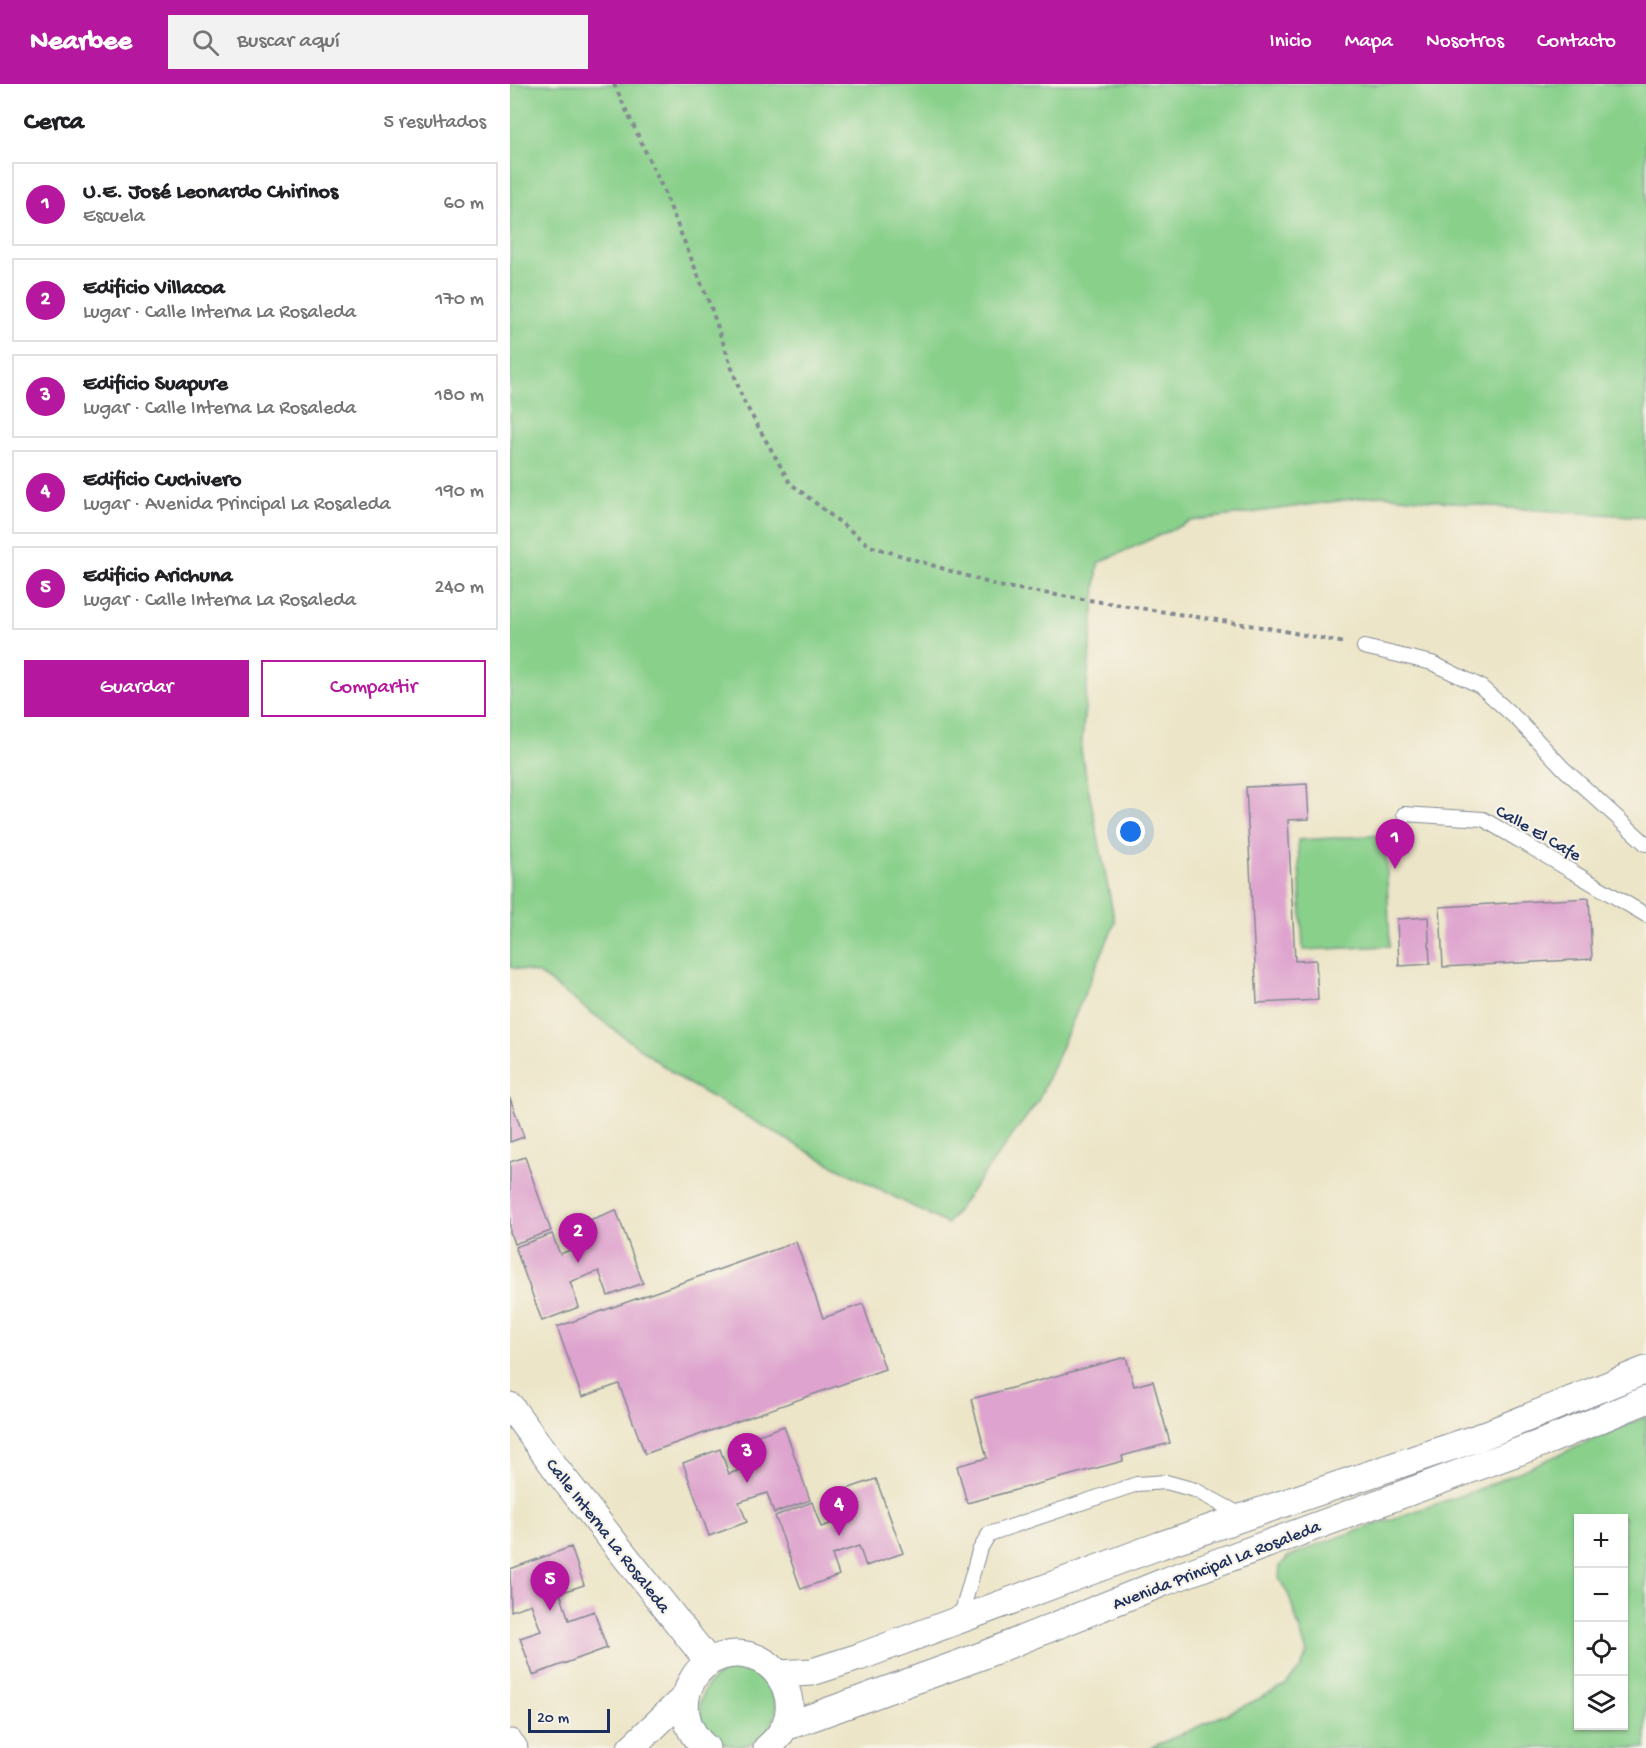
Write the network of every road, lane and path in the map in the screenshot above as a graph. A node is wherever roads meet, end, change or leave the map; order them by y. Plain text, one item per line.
1 (614, 84) edge
2 (1364, 647) joint
3 (1404, 814) dead end
4 (1646, 844) edge
5 (1646, 915) edge
6 (1646, 1371) edge
7 (1646, 1400) edge
8 (510, 1406) edge
9 (1245, 1517) junction
10 (960, 1619) junction
11 (709, 1662) junction
12 (779, 1674) junction
13 (685, 1697) junction
14 (779, 1740) edge
15 (510, 1743) edge
16 (514, 1748) edge
17 (632, 1748) edge
18 (706, 1748) edge

1 - 2 path
2 - 4 lane
3 - 5 lane, Calle El Cafe
6 - 9 street, Avenida Principal La Rosaleda
7 - 14 street, Avenida Principal La Rosaleda
8 - 11 street, Calle Interna La Rosaleda
9 - 10 street, Avenida Principal La Rosaleda
9 - 10 lane
10 - 12 street, Avenida Principal La Rosaleda
11 - 12 street
11 - 13 street
12 - 14 street
13 - 17 street
13 - 18 street
15 - 16 street

